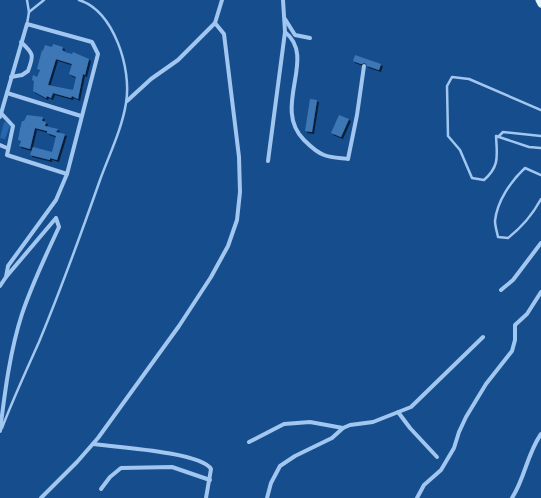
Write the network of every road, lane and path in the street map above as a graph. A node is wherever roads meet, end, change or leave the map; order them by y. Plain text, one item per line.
1 (27, 0) edge
2 (44, 0) edge
3 (79, 0) edge
4 (222, 0) edge
5 (283, 0) edge
6 (539, 0) edge
7 (88, 1) edge
8 (37, 2) edge
9 (541, 4) edge
10 (29, 12) junction
11 (284, 18) junction
12 (215, 23) junction
13 (27, 24) junction
14 (285, 32) junction
15 (310, 38) dead end
16 (21, 42) junction
17 (364, 66) dead end
18 (11, 77) junction
19 (7, 93) junction
20 (127, 102) junction
21 (541, 110) edge
22 (0, 115) edge
23 (81, 116) junction
24 (541, 136) edge
25 (498, 137) junction
26 (0, 145) edge
27 (7, 148) junction
28 (541, 148) edge
29 (268, 161) dead end
30 (67, 174) junction
31 (541, 175) edge
32 (541, 199) edge
33 (541, 243) edge
34 (6, 277) junction
35 (0, 286) edge
36 (501, 290) dead end
37 (541, 292) edge
38 (483, 337) dead end
39 (398, 412) junction
40 (342, 428) junction
41 (0, 432) edge
42 (541, 434) edge
43 (249, 442) dead end
44 (93, 444) junction
45 (437, 457) dead end
46 (210, 480) junction
47 (101, 490) dead end
48 (41, 498) edge
49 (206, 498) edge
50 (267, 498) edge
51 (417, 498) edge
52 (512, 498) edge

1 - 10 lane
2 - 8 lane
3 - 7 lane
4 - 12 street
5 - 11 street
6 - 9 main road
7 - 20 lane
8 - 10 lane
10 - 13 lane
11 - 14 street
11 - 15 street
12 - 20 street
12 - 44 street
13 - 16 street
13 - 23 street
14 - 17 street
14 - 29 street
16 - 18 street
16 - 18 street
18 - 19 street
19 - 22 street
19 - 23 street
20 - 41 lane
21 - 25 lane
22 - 27 street
23 - 30 street
24 - 25 lane
25 - 28 lane
26 - 27 street
27 - 30 street
30 - 34 street
31 - 32 lane
33 - 36 street
34 - 35 street
34 - 41 street
37 - 51 street
38 - 39 street
39 - 40 street
39 - 45 street
40 - 43 street
40 - 50 street
42 - 52 street
44 - 46 street
44 - 48 street
46 - 47 street
46 - 49 street

